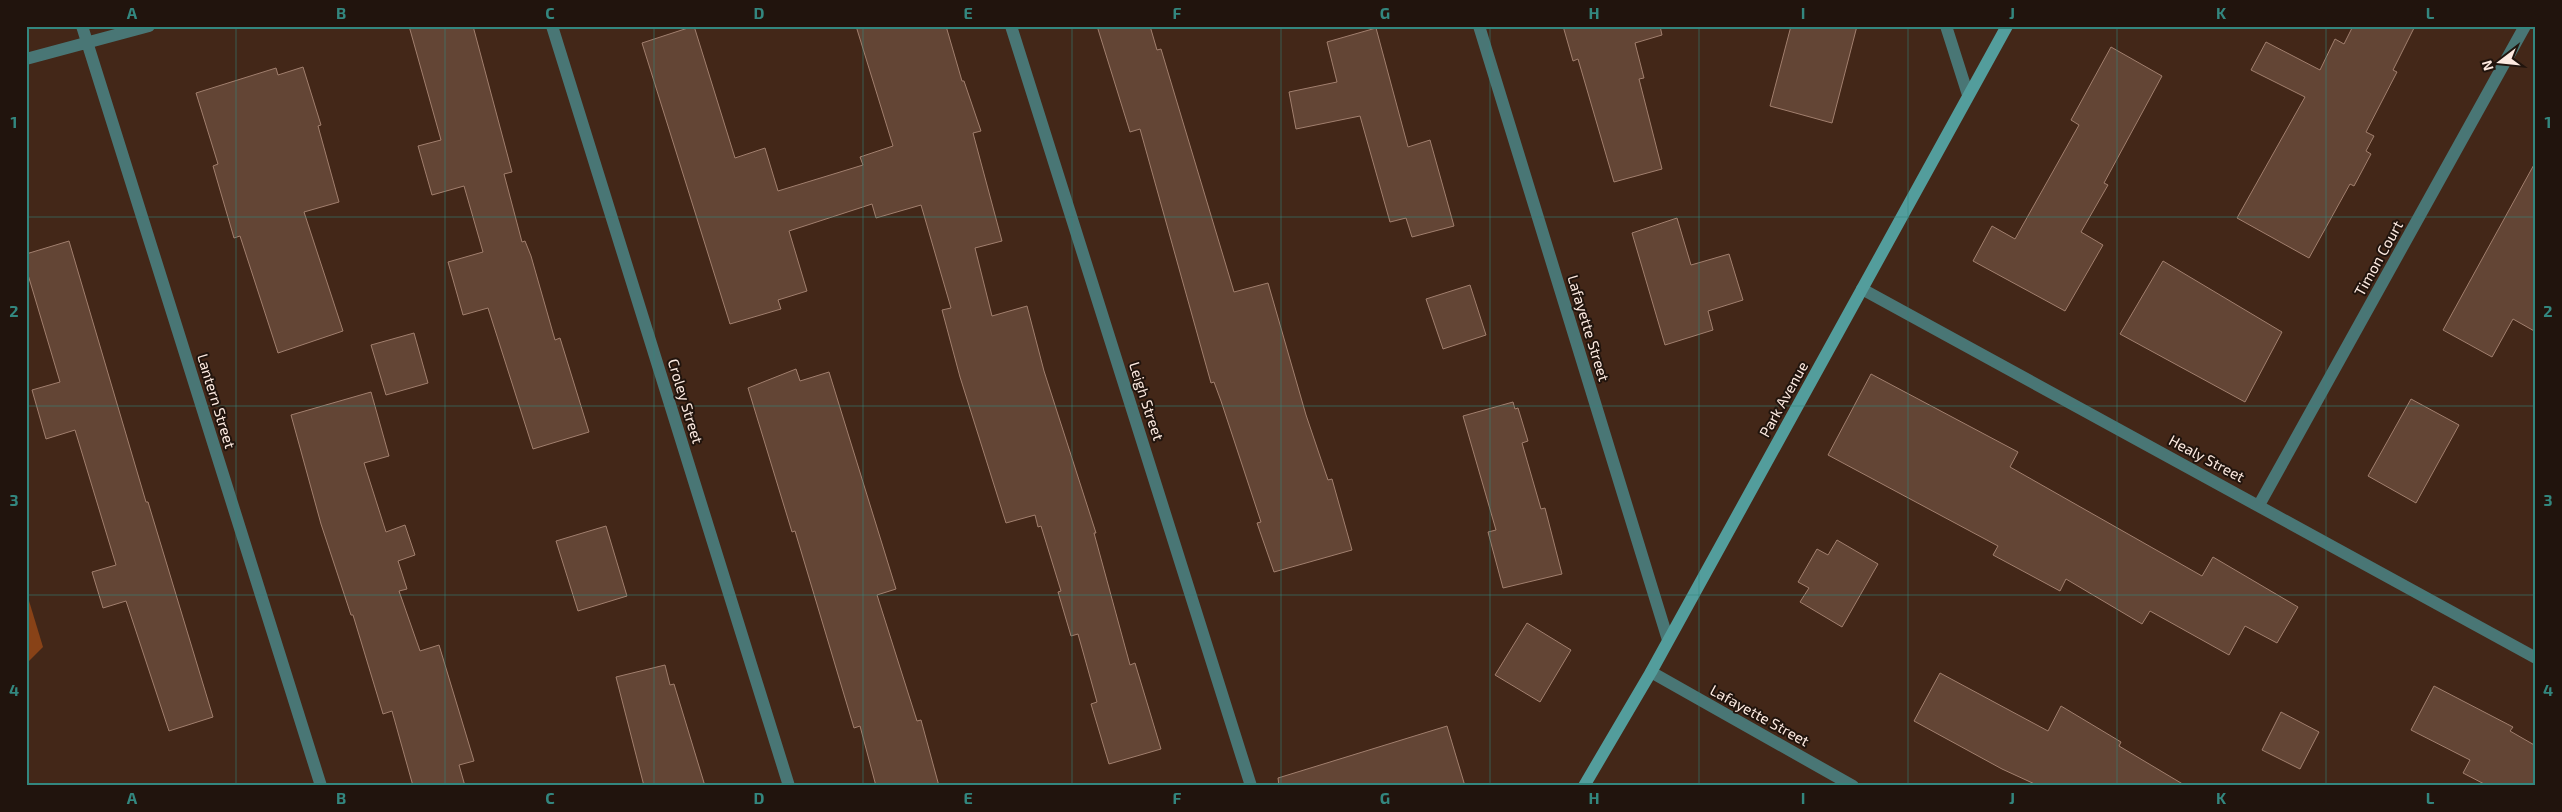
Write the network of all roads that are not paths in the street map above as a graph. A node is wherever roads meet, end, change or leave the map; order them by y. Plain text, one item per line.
1 (82, 26) edge
2 (149, 26) edge
3 (552, 26) edge
4 (1011, 26) edge
5 (1479, 26) edge
6 (1946, 26) edge
7 (2007, 26) edge
8 (2525, 26) edge
9 (88, 43) junction
10 (26, 59) edge
11 (1968, 95) junction
12 (1862, 289) junction
13 (2259, 505) junction
14 (1668, 640) junction
15 (2536, 658) edge
16 (1651, 672) junction
17 (320, 786) edge
18 (789, 786) edge
19 (1252, 786) edge
20 (1584, 786) edge
21 (1853, 786) edge

1 - 9 street, Lantern Street
2 - 9 street
3 - 18 street, Croley Street
4 - 19 street, Leigh Street
5 - 14 street, Lafayette Street
6 - 11 street
7 - 11 main road, Park Avenue
8 - 13 street, Timon Court
9 - 10 street
9 - 17 street, Lantern Street
11 - 12 main road, Park Avenue
12 - 13 street, Healy Street
12 - 14 main road, Park Avenue
13 - 15 street, Healy Street
14 - 16 main road, Park Avenue
16 - 20 main road, Park Avenue
16 - 21 street, Lafayette Street

